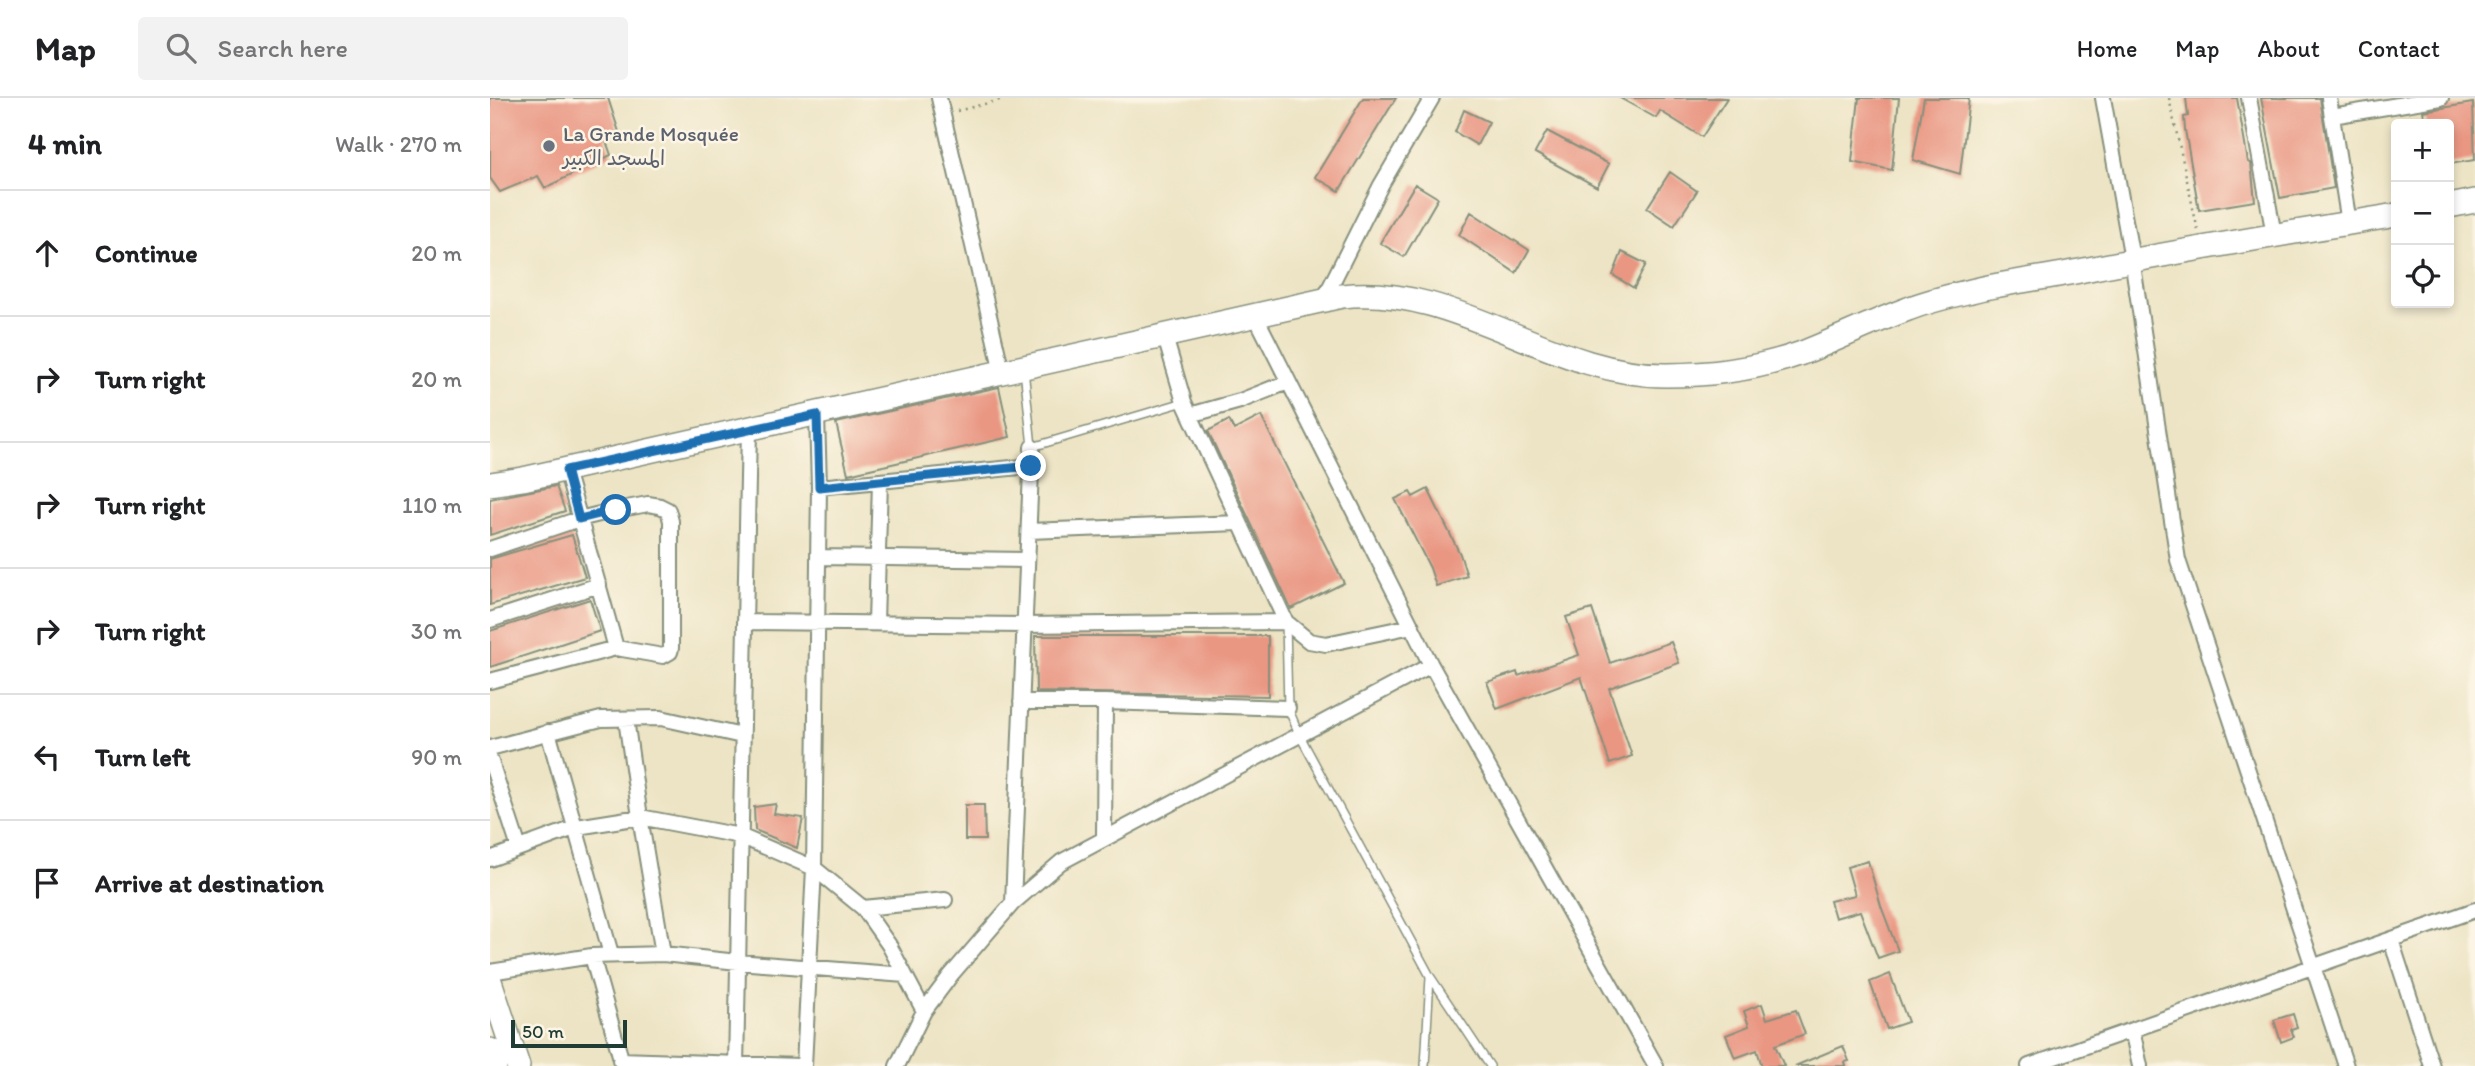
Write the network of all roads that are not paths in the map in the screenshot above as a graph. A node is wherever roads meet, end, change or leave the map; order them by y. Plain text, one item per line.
1 (939, 98) edge
2 (1432, 98) edge
3 (2103, 98) edge
4 (2249, 98) edge
5 (2329, 98) edge
6 (2441, 98) edge
7 (2332, 116) junction
8 (2475, 201) edge
9 (2454, 205) edge
10 (2391, 216) edge
11 (2349, 223) junction
12 (2274, 235) junction
13 (2132, 259) junction
14 (1324, 299) junction
15 (1256, 317) junction
16 (1165, 337) junction
17 (1013, 371) junction
18 (1288, 382) junction
19 (1187, 408) junction
20 (817, 415) junction
21 (749, 429) junction
22 (1032, 447) junction
23 (1031, 466) junction
24 (490, 470) edge
25 (566, 470) junction
26 (523, 479) junction
27 (880, 481) junction
28 (490, 484) edge
29 (819, 487) junction
30 (579, 519) junction
31 (1240, 523) junction
32 (1029, 531) junction
33 (490, 549) edge
34 (818, 557) junction
35 (878, 558) junction
36 (1027, 560) junction
37 (599, 585) junction
38 (490, 620) edge
39 (745, 622) junction
40 (1286, 622) junction
41 (817, 623) junction
42 (876, 623) junction
43 (1024, 625) junction
44 (1412, 626) junction
45 (616, 648) junction
46 (1431, 665) junction
47 (490, 681) edge
48 (1021, 702) junction
49 (1105, 702) junction
50 (1287, 708) junction
51 (626, 719) junction
52 (548, 732) junction
53 (743, 736) junction
54 (1300, 736) junction
55 (490, 748) edge
56 (490, 759) edge
57 (640, 817) junction
58 (577, 827) junction
59 (740, 836) junction
60 (1104, 837) junction
61 (519, 848) junction
62 (490, 859) edge
63 (814, 868) junction
64 (945, 900) dead end
65 (1013, 903) junction
66 (863, 908) junction
67 (2475, 910) edge
68 (2391, 940) junction
69 (611, 954) junction
70 (663, 954) junction
71 (592, 956) junction
72 (738, 962) junction
73 (810, 967) junction
74 (2314, 967) junction
75 (490, 972) edge
76 (905, 975) junction
77 (1430, 976) junction
78 (490, 981) edge
79 (924, 1011) junction
80 (2133, 1030) junction
81 (2053, 1062) edge
82 (622, 1063) edge
83 (736, 1064) edge
84 (518, 1066) edge
85 (802, 1066) edge
86 (897, 1066) edge
87 (1425, 1066) edge
88 (1490, 1066) edge
89 (1656, 1066) edge
90 (2029, 1066) edge
91 (2140, 1066) edge
92 (2346, 1066) edge
93 (2432, 1066) edge

1 - 17 street
2 - 14 street
3 - 13 street
4 - 12 street
5 - 7 street
6 - 7 street
7 - 11 street
8 - 9 main road
10 - 11 main road
11 - 12 main road
12 - 13 main road
13 - 14 main road
13 - 74 street
14 - 15 main road
15 - 16 main road
15 - 18 street
16 - 17 main road
16 - 19 street
17 - 20 main road
17 - 22 lane
18 - 19 street
18 - 44 street
19 - 22 lane
19 - 31 street
20 - 21 main road
20 - 29 street
21 - 25 main road
21 - 39 street
22 - 23 street
23 - 27 street
23 - 32 street
24 - 26 main road
25 - 26 main road
25 - 30 street
26 - 28 main road
27 - 29 street
27 - 35 street
29 - 34 street
30 - 33 street
30 - 37 street
30 - 45 street
31 - 32 street
31 - 40 street
32 - 36 street
34 - 35 street
34 - 41 street
35 - 36 street
35 - 42 street
36 - 43 street
37 - 38 street
37 - 45 street
39 - 41 street
39 - 53 street
40 - 43 street
40 - 44 street
40 - 50 lane
41 - 42 street
41 - 63 street
42 - 43 street
43 - 48 street
44 - 46 street
45 - 47 street
46 - 54 street
46 - 89 street
48 - 49 street
48 - 65 street
49 - 50 street
49 - 60 street
50 - 54 lane
51 - 52 street
51 - 53 street
51 - 57 street
52 - 55 street
52 - 58 street
53 - 59 street
54 - 60 street
54 - 77 lane
56 - 61 street
57 - 58 street
57 - 59 street
57 - 70 street
58 - 61 street
58 - 69 street
59 - 63 street
59 - 72 street
60 - 65 street
61 - 62 street
63 - 66 street
63 - 73 street
64 - 66 street
65 - 79 street
66 - 76 street
67 - 68 street
68 - 74 street
68 - 93 street
69 - 70 street
69 - 71 street
70 - 72 street
71 - 75 street
71 - 82 street
72 - 73 street
72 - 83 street
73 - 76 street
73 - 85 street
74 - 80 street
74 - 92 street
76 - 79 street
77 - 87 lane
77 - 88 lane
78 - 84 main road
79 - 86 street
80 - 81 street
80 - 91 street
81 - 90 street
82 - 83 street
83 - 85 street

